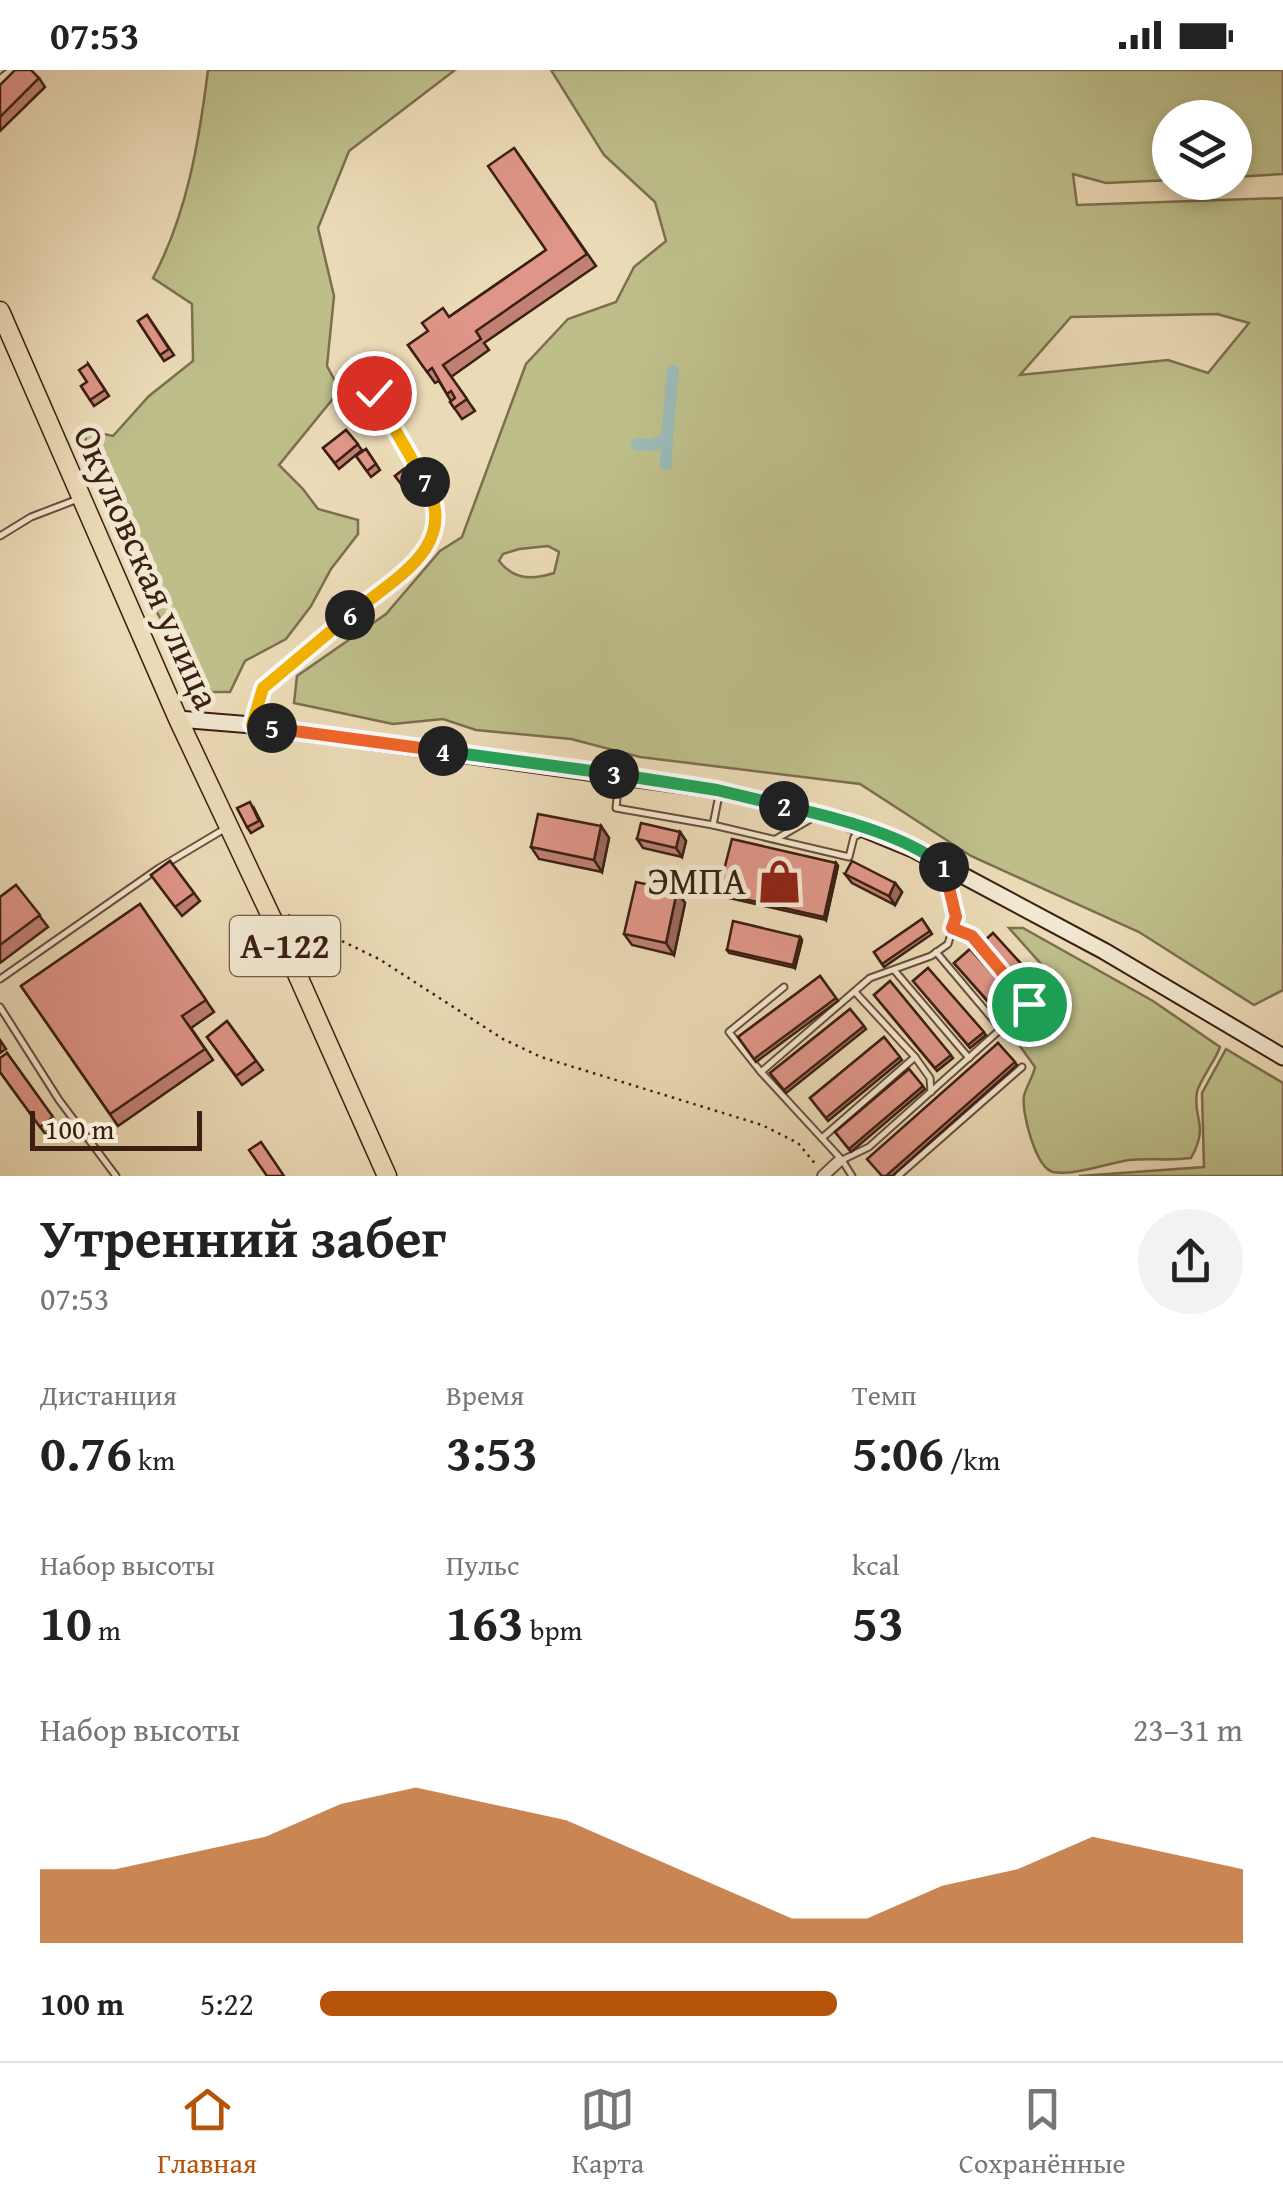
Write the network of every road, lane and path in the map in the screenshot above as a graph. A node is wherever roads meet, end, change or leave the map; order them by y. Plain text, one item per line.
1 (15, 70) edge
2 (0, 82) edge
3 (0, 311) edge
4 (374, 393) dead end
5 (81, 498) junction
6 (0, 536) edge
7 (178, 719) junction
8 (252, 725) junction
9 (619, 775) junction
10 (720, 791) junction
11 (820, 814) junction
12 (713, 825) junction
13 (229, 826) junction
14 (868, 830) junction
15 (774, 841) junction
16 (943, 865) junction
17 (280, 909) dead end
18 (952, 928) junction
19 (936, 952) junction
20 (894, 970) junction
21 (0, 979) edge
22 (784, 987) dead end
23 (854, 992) junction
24 (1041, 993) dead end
25 (1029, 1004) junction
26 (0, 1007) edge
27 (1001, 1030) junction
28 (914, 1057) junction
29 (1283, 1057) edge
30 (969, 1058) junction
31 (1022, 1066) dead end
32 (761, 1072) junction
33 (931, 1092) junction
34 (822, 1138) junction
35 (840, 1161) junction
36 (116, 1176) edge
37 (387, 1176) edge
38 (824, 1176) edge
39 (852, 1176) edge
40 (898, 1176) edge

1 - 2 street
3 - 5 main road, Окуловская улица / А-122
4 - 8 lane
5 - 6 lane
5 - 7 main road, Окуловская улица / А-122
7 - 8 main road
7 - 13 main road, Окуловская улица / А-122
8 - 9 main road
9 - 10 main road
9 - 12 lane
10 - 11 main road
10 - 12 lane
11 - 14 main road
11 - 15 lane
12 - 15 lane
13 - 21 lane
13 - 37 main road, Окуловская улица / А-122
14 - 15 lane
14 - 16 main road
16 - 18 lane
16 - 29 main road
17 - 38 path
18 - 19 lane
18 - 25 lane
19 - 20 lane
19 - 27 lane
20 - 23 lane
20 - 30 lane
22 - 32 lane
23 - 28 lane
23 - 32 lane
24 - 25 lane
25 - 27 lane
26 - 36 lane
27 - 30 lane
28 - 33 lane
28 - 34 lane
30 - 33 lane
31 - 40 lane
32 - 34 lane
33 - 35 lane
34 - 35 lane
35 - 38 street
35 - 39 lane

